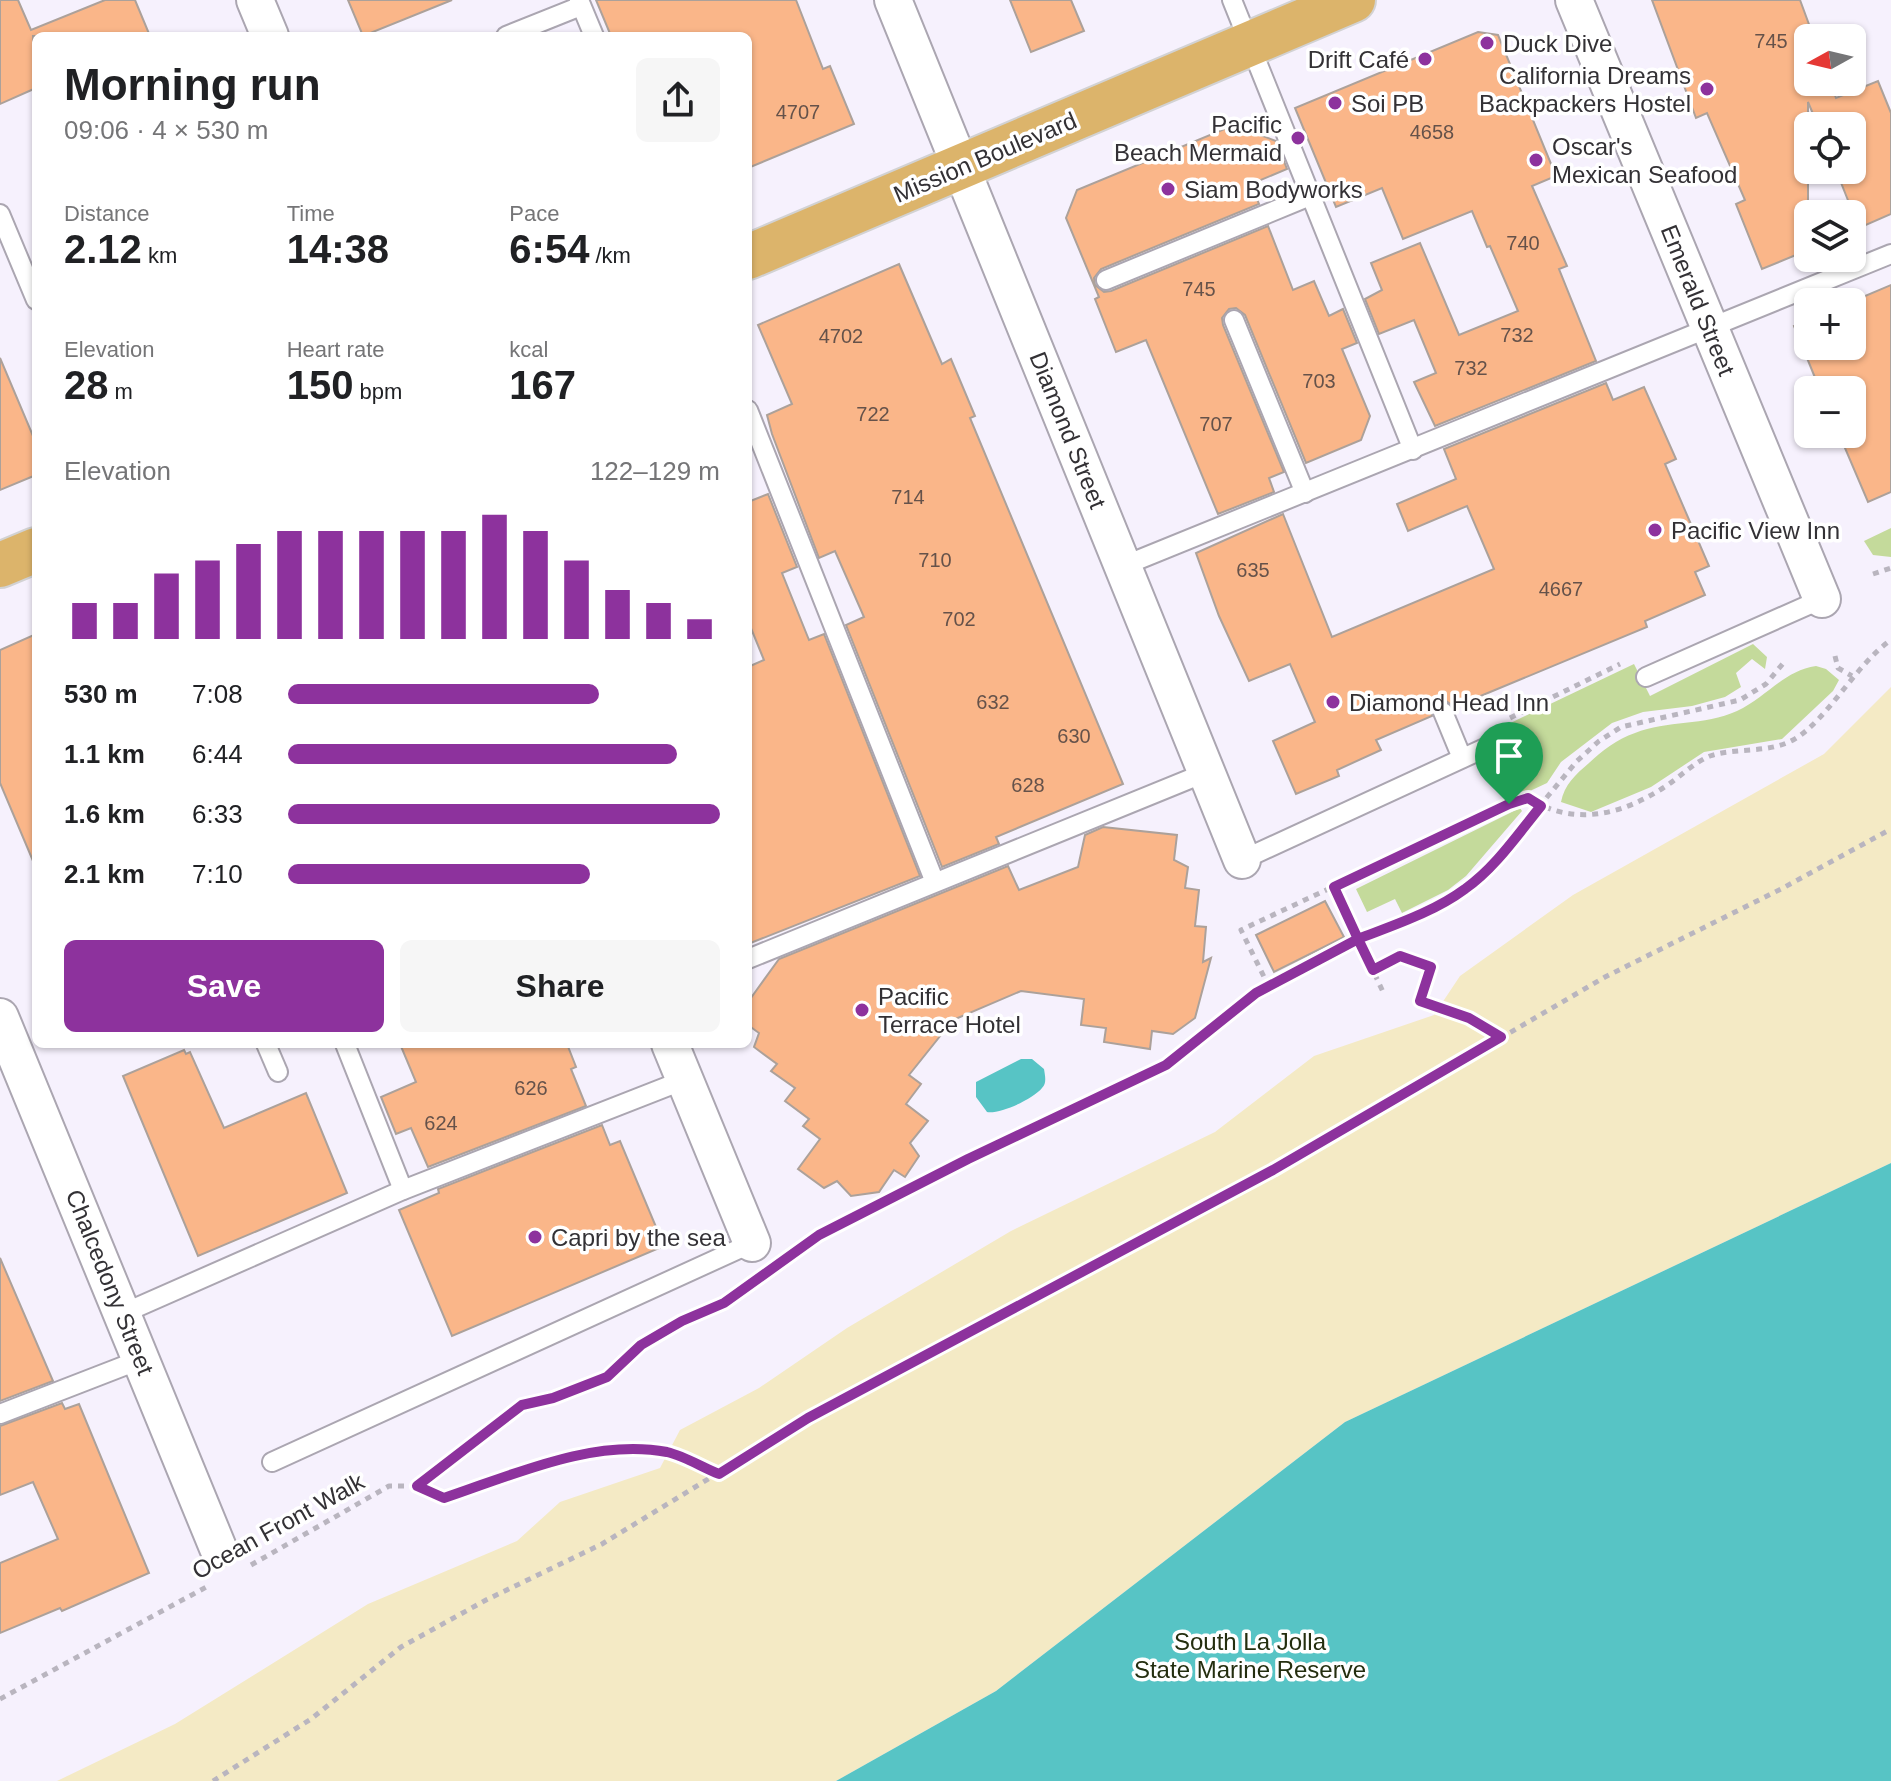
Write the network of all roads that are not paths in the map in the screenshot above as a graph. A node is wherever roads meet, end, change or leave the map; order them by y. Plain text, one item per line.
1 (255, 0) edge
2 (893, 0) edge
3 (1232, 0) edge
4 (1353, 0) edge
5 (1574, 0) edge
6 (580, 3) edge
7 (268, 32) edge
8 (515, 32) edge
9 (592, 32) edge
10 (1248, 44) junction
11 (961, 166) junction
12 (1310, 196) junction
13 (0, 214) edge
14 (1891, 254) edge
15 (752, 255) edge
16 (1106, 280) dead end
17 (32, 290) edge
18 (1234, 320) dead end
19 (1710, 328) junction
20 (752, 420) edge
21 (1413, 450) junction
22 (1305, 493) junction
23 (32, 552) edge
24 (0, 565) edge
25 (1123, 566) junction
26 (1822, 599) joint
27 (1646, 677) dead end
28 (1443, 712) dead end
29 (1498, 742) road end
30 (1462, 758) junction
31 (1207, 772) junction
32 (1242, 860) joint
33 (934, 880) junction
34 (752, 957) edge
35 (0, 1017) edge
36 (268, 1048) edge
37 (347, 1048) edge
38 (672, 1048) edge
39 (278, 1072) dead end
40 (684, 1080) junction
41 (403, 1190) junction
42 (761, 1258) joint
43 (124, 1313) junction
44 (142, 1359) junction
45 (0, 1414) edge
46 (272, 1462) dead end
47 (228, 1560) road end

1 - 7 street
2 - 11 street, Diamond Street
3 - 10 lane
4 - 10 main road, Mission Boulevard
5 - 19 street, Emerald Street
6 - 8 lane
6 - 9 lane
10 - 11 main road, Mission Boulevard
10 - 12 lane
11 - 15 main road, Mission Boulevard
11 - 25 street, Diamond Street
12 - 16 lane
12 - 21 lane
13 - 17 lane
14 - 19 lane
18 - 22 lane
19 - 21 lane
19 - 26 street, Emerald Street
20 - 33 lane
21 - 22 lane
22 - 25 lane
23 - 24 main road
25 - 31 street, Diamond Street
26 - 27 lane
28 - 30 lane
29 - 30 lane
30 - 32 lane
31 - 32 street, Diamond Street
31 - 33 lane
33 - 34 lane
35 - 43 street, Chalcedony Street
36 - 39 lane
37 - 41 lane
38 - 40 street
40 - 41 lane
40 - 42 street
41 - 43 lane
42 - 46 lane
43 - 44 street, Chalcedony Street
44 - 45 lane
44 - 47 street, Chalcedony Street

